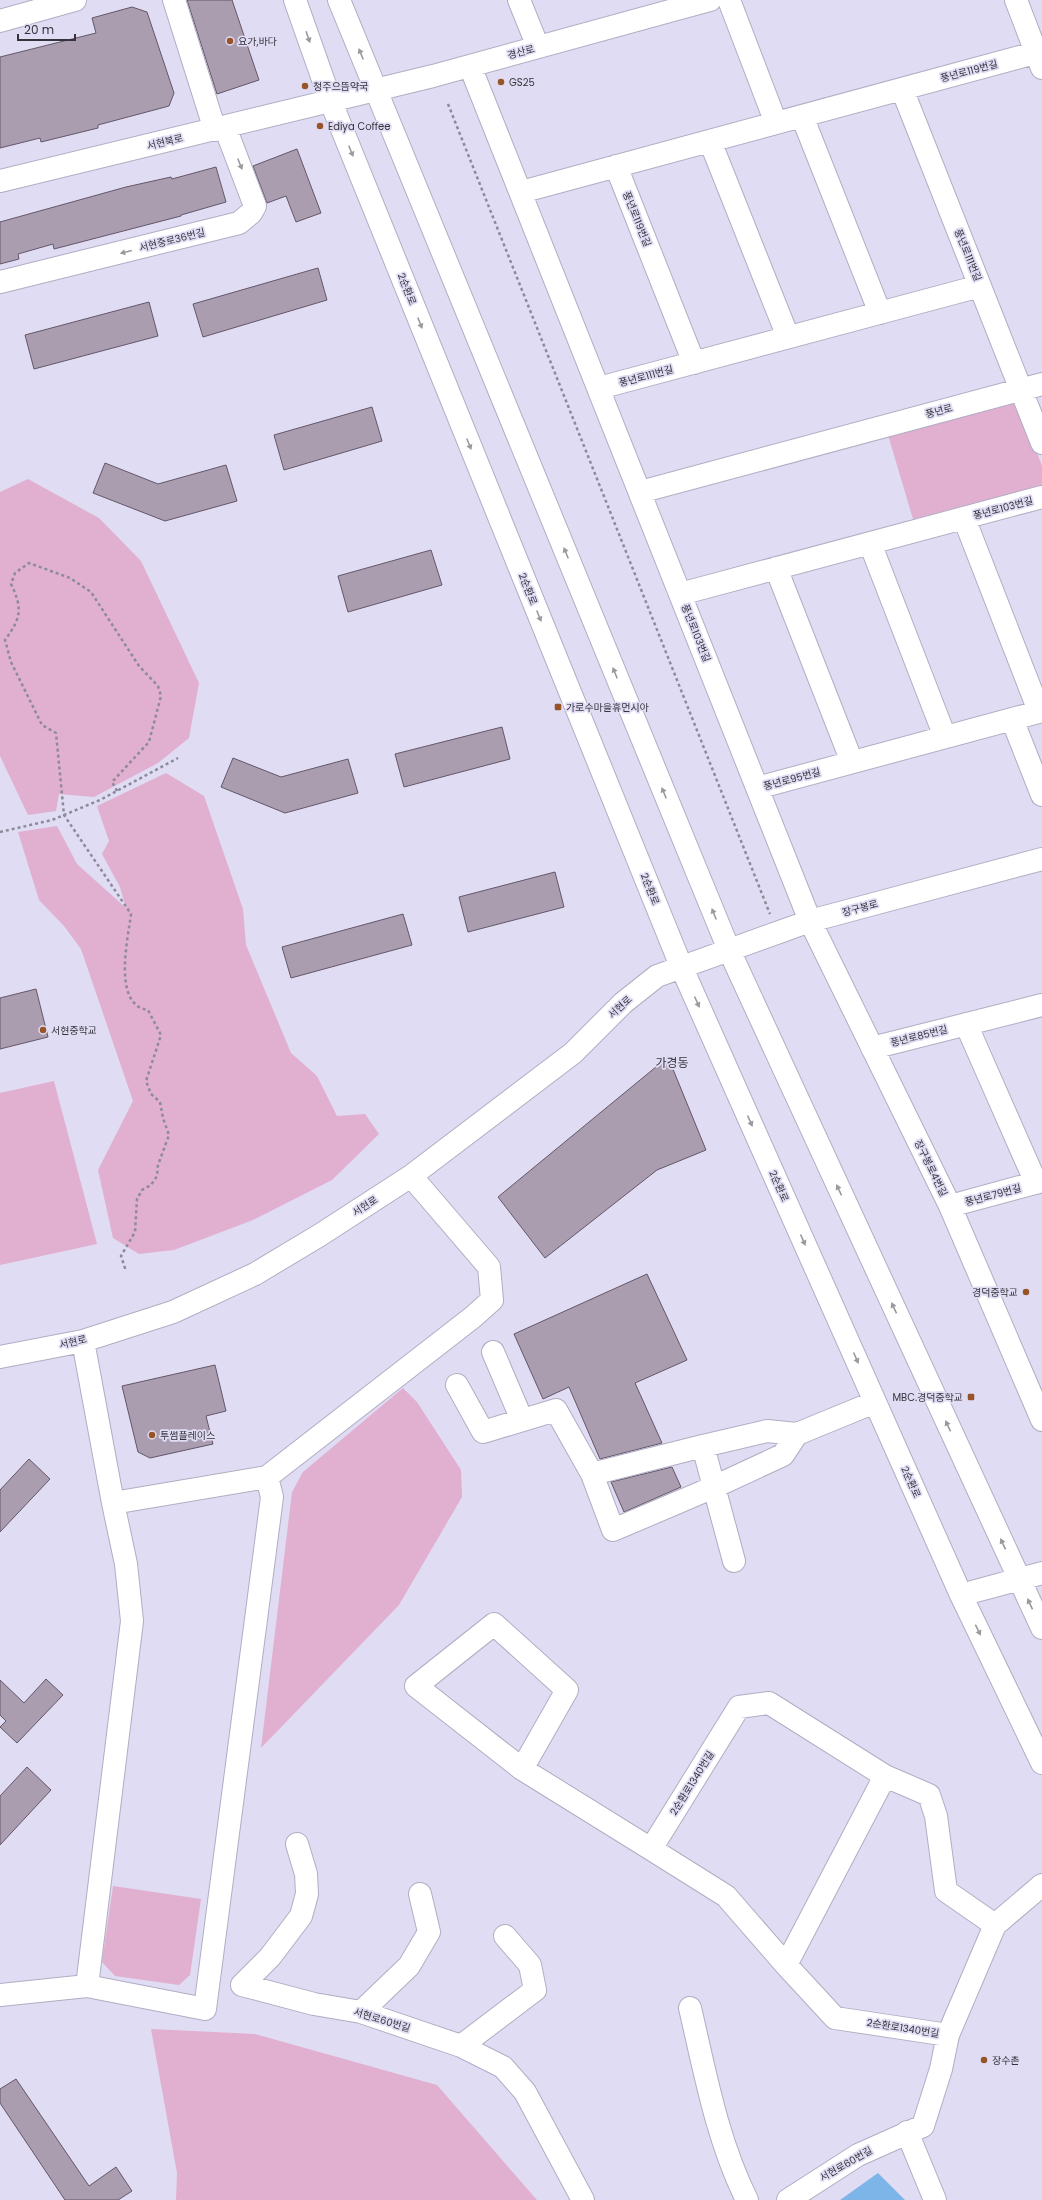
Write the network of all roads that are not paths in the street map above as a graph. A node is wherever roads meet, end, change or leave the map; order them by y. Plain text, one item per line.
1 (75, 0) edge
2 (174, 0) edge
3 (295, 0) edge
4 (339, 0) edge
5 (519, 0) edge
6 (710, 0) edge
7 (729, 0) edge
8 (1016, 0) edge
9 (684, 3) edge
10 (0, 22) edge
11 (538, 47) junction
12 (1040, 57) edge
13 (470, 66) junction
14 (902, 89) junction
15 (375, 90) junction
16 (330, 102) junction
17 (802, 116) junction
18 (776, 123) junction
19 (220, 129) junction
20 (710, 141) junction
21 (616, 166) junction
22 (0, 181) edge
23 (521, 192) junction
24 (0, 282) edge
25 (980, 286) junction
26 (880, 313) junction
27 (788, 337) junction
28 (694, 363) junction
29 (1042, 384) edge
30 (599, 388) junction
31 (1021, 389) junction
32 (1042, 442) edge
33 (640, 492) junction
34 (1042, 497) edge
35 (964, 518) junction
36 (870, 543) junction
37 (776, 568) junction
38 (680, 594) junction
39 (1004, 622) joint
40 (721, 697) joint
41 (1041, 711) edge
42 (1012, 719) junction
43 (946, 737) junction
44 (852, 762) junction
45 (757, 788) junction
46 (1042, 795) edge
47 (1042, 859) edge
48 (810, 921) junction
49 (729, 950) junction
50 (681, 966) junction
51 (1042, 1005) edge
52 (966, 1024) junction
53 (872, 1048) junction
54 (411, 1176) junction
55 (1039, 1182) edge
56 (950, 1206) junction
57 (83, 1341) junction
58 (493, 1352) dead end
59 (0, 1357) edge
60 (456, 1385) dead end
61 (875, 1402) junction
62 (522, 1420) junction
63 (1042, 1420) edge
64 (797, 1434) junction
65 (703, 1446) junction
66 (592, 1474) junction
67 (267, 1477) junction
68 (714, 1487) junction
69 (113, 1503) junction
70 (734, 1561) dead end
71 (1042, 1573) edge
72 (1019, 1579) junction
73 (961, 1594) junction
74 (1042, 1628) edge
75 (1042, 1763) edge
76 (522, 1769) junction
77 (885, 1776) junction
78 (297, 1844) dead end
79 (651, 1849) junction
80 (1042, 1885) edge
81 (420, 1894) dead end
82 (994, 1925) junction
83 (505, 1936) dead end
84 (786, 1965) junction
85 (87, 1986) junction
86 (0, 1996) edge
87 (690, 2008) dead end
88 (361, 2012) junction
89 (948, 2035) junction
90 (461, 2046) junction
91 (907, 2132) junction
92 (584, 2200) edge
93 (747, 2200) edge
94 (788, 2200) edge
95 (935, 2200) edge

1 - 10 street
2 - 19 street
3 -> 16 street, 2순환로
15 -> 4 street
5 - 11 street
6 - 9 street, 경산로
7 - 18 street
8 - 12 street
9 - 11 street, 경산로
11 - 13 street, 경산로
12 - 14 street, 풍년로119번길
13 - 15 street, 경산로
13 - 23 street
14 - 17 street, 풍년로119번길
14 - 25 street, 풍년로111번길
15 - 16 street, 경산로
49 -> 15 street
16 - 19 street, 서현북로
16 -> 50 street, 2순환로
17 - 18 street, 풍년로119번길
17 - 26 street
18 - 20 street, 풍년로119번길
19 - 22 street, 서현북로
19 -> 24 street, 서현중로36번길
20 - 21 street, 풍년로119번길
20 - 27 street
21 - 23 street, 풍년로119번길
21 - 28 street, 풍년로119번길
23 - 30 street
25 - 26 street, 풍년로111번길
25 - 31 street
26 - 27 street, 풍년로111번길
27 - 28 street, 풍년로111번길
28 - 30 street, 풍년로111번길
29 - 31 street, 풍년로
30 - 33 street
31 - 32 street
31 - 33 street, 풍년로
33 - 38 street
34 - 35 street, 풍년로103번길
35 - 36 street, 풍년로103번길
35 - 39 street, 풍년로103번길
36 - 37 street, 풍년로103번길
36 - 43 street
37 - 38 street, 풍년로103번길
37 - 44 street
38 - 40 street, 풍년로103번길
39 - 41 street, 풍년로95번길
40 - 45 street, 풍년로95번길
41 - 42 street, 풍년로95번길
42 - 43 street, 풍년로95번길
42 - 46 street
43 - 44 street, 풍년로95번길
44 - 45 street, 풍년로95번길
45 - 48 street, 장구봉로4번길
47 - 48 street, 장구봉로
48 - 49 street, 장구봉로
48 - 53 street, 장구봉로4번길
49 - 50 street, 장구봉로
72 -> 49 street
50 - 54 street, 서현로
50 -> 61 street, 2순환로
51 - 52 street, 풍년로85번길
52 - 53 street, 풍년로85번길
52 - 55 street, 풍년로79번길
53 - 56 street, 장구봉로4번길
54 - 57 street, 서현로
54 - 67 street
55 - 56 street, 풍년로79번길
56 - 63 street, 장구봉로4번길
57 - 59 street, 서현로
57 - 69 street
58 - 62 street
60 - 62 street
61 - 64 street
61 - 73 street, 2순환로
62 - 66 street
64 - 65 street
64 - 68 street
65 - 66 street
65 - 68 street
66 - 68 street
67 - 69 street
67 - 85 street
68 - 70 street
69 - 85 street
71 - 72 street
72 - 73 street
74 -> 72 street
73 -> 75 street, 2순환로
76 - 76 street
76 - 79 street
77 - 79 street, 2순환로1340번길
77 - 82 street, 2순환로1340번길
77 - 84 street
78 - 88 street, 서현로60번길
79 - 84 street, 2순환로1340번길
80 - 82 street
81 - 88 street
82 - 89 street
83 - 90 street
84 - 89 street, 2순환로1340번길
85 - 86 street
87 - 93 street
88 - 90 street, 서현로60번길
89 - 91 street, 서현로60번길
90 - 92 street, 서현로60번길
91 - 94 street, 서현로60번길
91 - 95 street

